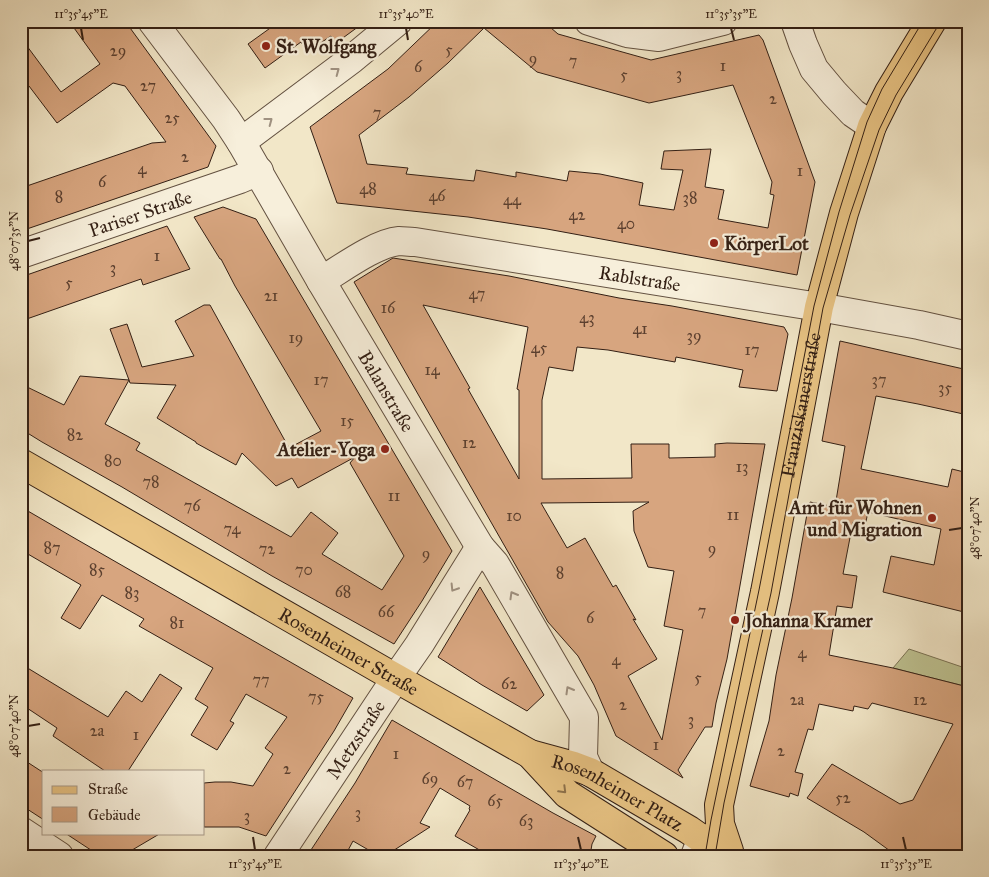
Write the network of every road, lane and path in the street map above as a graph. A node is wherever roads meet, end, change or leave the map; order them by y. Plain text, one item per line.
1 (152, 21) edge
2 (398, 21) edge
3 (589, 21) edge
4 (723, 21) edge
5 (795, 21) edge
6 (932, 21) edge
7 (872, 126) junction
8 (241, 142) junction
9 (259, 171) junction
10 (21, 254) edge
11 (321, 281) junction
12 (818, 307) junction
13 (968, 336) edge
14 (21, 463) edge
15 (480, 547) junction
16 (396, 678) junction
17 (530, 754) junction
18 (590, 772) junction
19 (719, 805) junction
20 (21, 831) edge
21 (699, 847) edge
22 (60, 856) edge
23 (278, 856) edge
24 (664, 856) edge
25 (728, 856) edge

1 - 8 street, Balanstraße
8 -> 2 street
3 - 4 street
5 - 7 street
6 - 7 main road, Franziskanerstraße
7 - 12 main road, Franziskanerstraße
8 - 9 street, Balanstraße
9 - 10 street, Pariser Straße
9 - 11 street, Balanstraße
11 - 12 street, Rablstraße
11 - 15 street, Balanstraße
12 - 13 street, Rablstraße
12 - 19 main road, Franziskanerstraße
14 - 16 main road, Rosenheimer Straße
15 -> 16 street, Metzstraße
18 -> 15 street, Balanstraße
16 - 17 main road, Rosenheimer Straße
16 - 23 street, Metzstraße
17 - 18 main road, Rosenheimer Platz
17 -> 24 main road, Rosenheimer Straße
18 - 21 main road, Rosenheimer Platz
19 - 21 main road, Franziskanerstraße
19 - 25 main road, Franziskanerstraße
20 - 22 street
21 - 25 main road, Rosenheimer Platz

